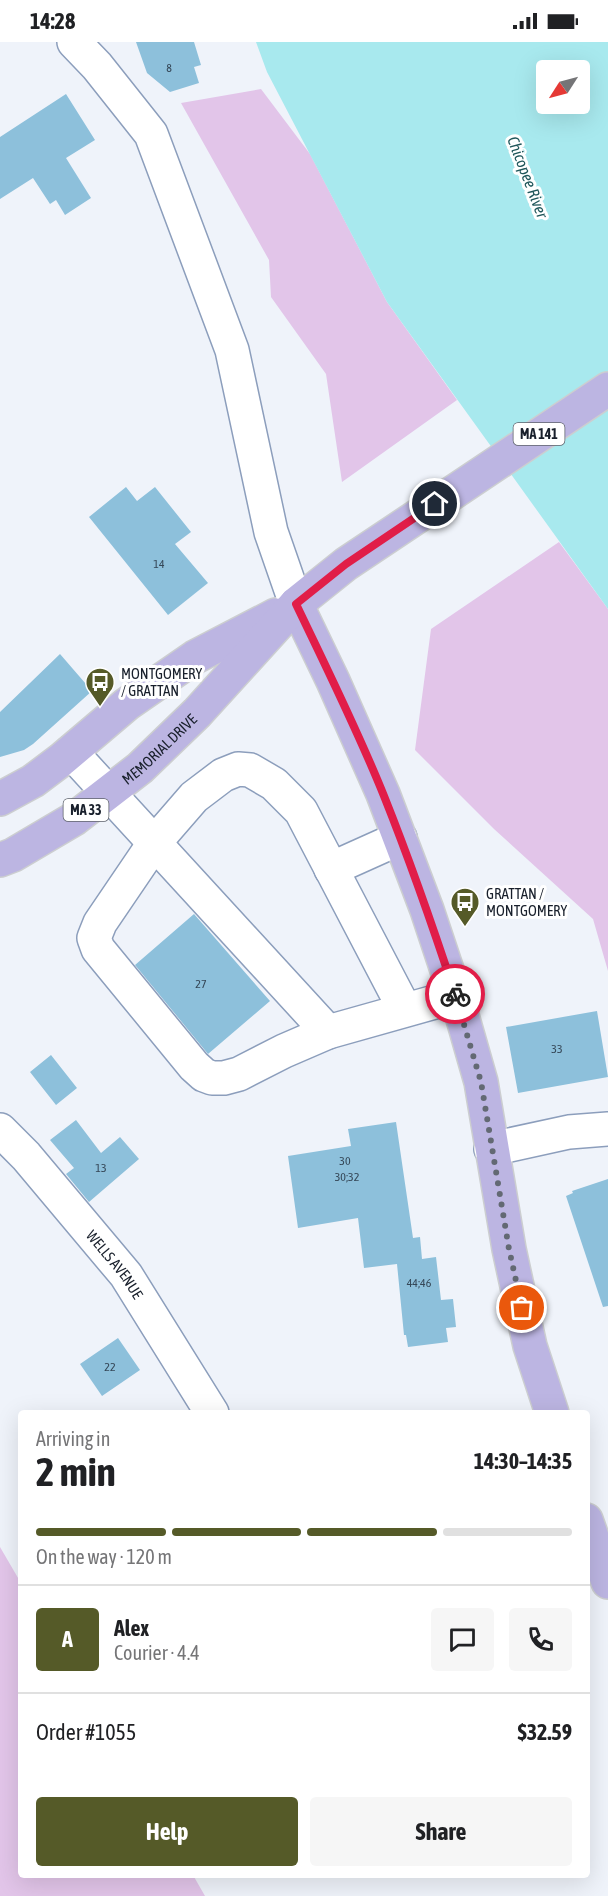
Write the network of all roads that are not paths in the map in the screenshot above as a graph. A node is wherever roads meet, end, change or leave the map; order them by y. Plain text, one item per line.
1 (74, 42) edge
2 (608, 389) edge
3 (296, 604) junction
4 (167, 676) junction
5 (197, 713) junction
6 (71, 752) junction
7 (110, 793) junction
8 (0, 799) edge
9 (400, 838) junction
10 (155, 842) junction
11 (0, 860) edge
12 (332, 869) junction
13 (456, 996) junction
14 (405, 1010) junction
15 (328, 1032) junction
16 (608, 1129) edge
17 (0, 1130) edge
18 (491, 1149) junction
19 (210, 1410) edge
20 (551, 1410) edge
21 (590, 1531) edge
22 (608, 1582) edge

1 - 3 street
2 - 3 main road, MA 141
3 - 4 main road
3 - 5 main road, MEMORIAL DRIVE / MA 33
3 - 9 main road
4 - 5 main road
4 - 6 main road
5 - 7 main road, MEMORIAL DRIVE / MA 33
6 - 7 street
6 - 8 main road
7 - 10 street
7 - 11 main road, MEMORIAL DRIVE / MA 33
9 - 12 street
9 - 13 main road
10 - 12 street
10 - 15 street
10 - 15 street
12 - 14 street
13 - 14 street
13 - 18 main road
14 - 15 street
16 - 18 street
17 - 19 street, WELLS AVENUE
18 - 20 main road
21 - 22 main road

